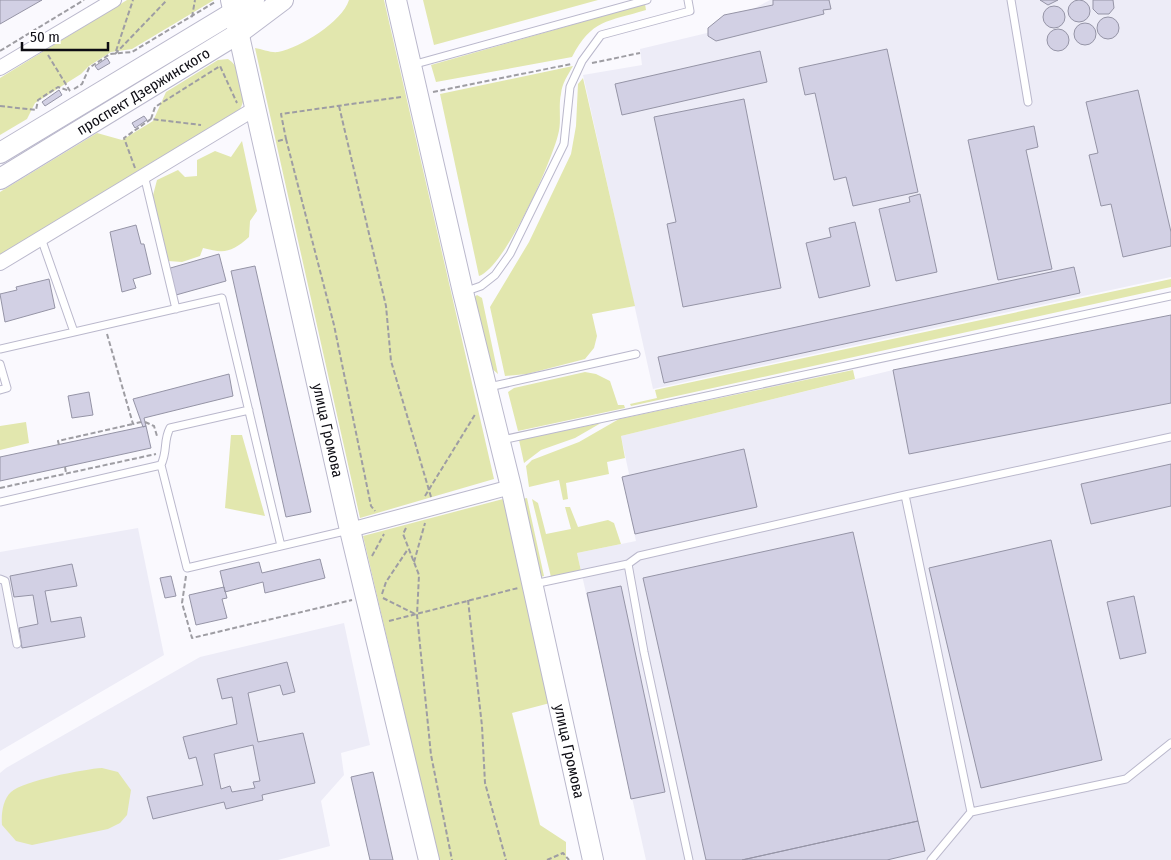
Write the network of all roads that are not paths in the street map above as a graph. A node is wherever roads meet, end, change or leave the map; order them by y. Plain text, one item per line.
1 (114, 0) edge
2 (254, 0) edge
3 (283, 0) edge
4 (396, 0) edge
5 (647, 0) edge
6 (688, 0) edge
7 (1011, 0) edge
8 (233, 5) edge
9 (239, 33) junction
10 (412, 65) junction
11 (0, 68) edge
12 (1028, 102) dead end
13 (256, 108) junction
14 (0, 153) edge
15 (141, 177) junction
16 (0, 179) edge
17 (41, 238) junction
18 (0, 264) edge
19 (463, 292) junction
20 (1171, 296) edge
21 (176, 309) junction
22 (74, 332) junction
23 (0, 349) edge
24 (636, 354) dead end
25 (0, 364) edge
26 (0, 390) edge
27 (487, 391) junction
28 (249, 410) junction
29 (1171, 437) edge
30 (499, 441) junction
31 (161, 465) junction
32 (511, 487) junction
33 (905, 495) junction
34 (0, 502) edge
35 (350, 530) junction
36 (281, 546) junction
37 (628, 564) junction
38 (0, 579) edge
39 (532, 585) junction
40 (17, 644) dead end
41 (1171, 743) edge
42 (971, 812) junction
43 (429, 860) edge
44 (593, 860) edge
45 (689, 860) edge
46 (931, 860) edge

1 - 11 street
2 - 8 street, проспект Дзержинского
3 - 9 street, проспект Дзержинского
4 - 10 street, улица Громова
5 - 10 lane
6 - 19 lane
7 - 12 lane
8 - 9 street, улица Громова
8 - 14 street, проспект Дзержинского
9 - 13 street, улица Громова
9 - 16 street, проспект Дзержинского
10 - 19 street, улица Громова
13 - 15 street
13 - 35 street, улица Громова
15 - 17 street
15 - 21 lane
17 - 18 street
17 - 22 lane
19 - 27 street, улица Громова
20 - 30 lane
21 - 22 lane
21 - 28 lane
22 - 23 lane
24 - 27 lane
25 - 26 lane
27 - 30 street, улица Громова
28 - 31 lane
28 - 36 lane
29 - 33 lane
30 - 32 street, улица Громова
31 - 34 lane
31 - 36 lane
32 - 35 street
32 - 39 street, улица Громова
33 - 37 lane
33 - 42 lane
35 - 36 lane
35 - 43 street, улица Громова
37 - 39 lane
37 - 45 lane
38 - 40 lane
39 - 44 street, улица Громова
41 - 42 lane
42 - 46 lane

